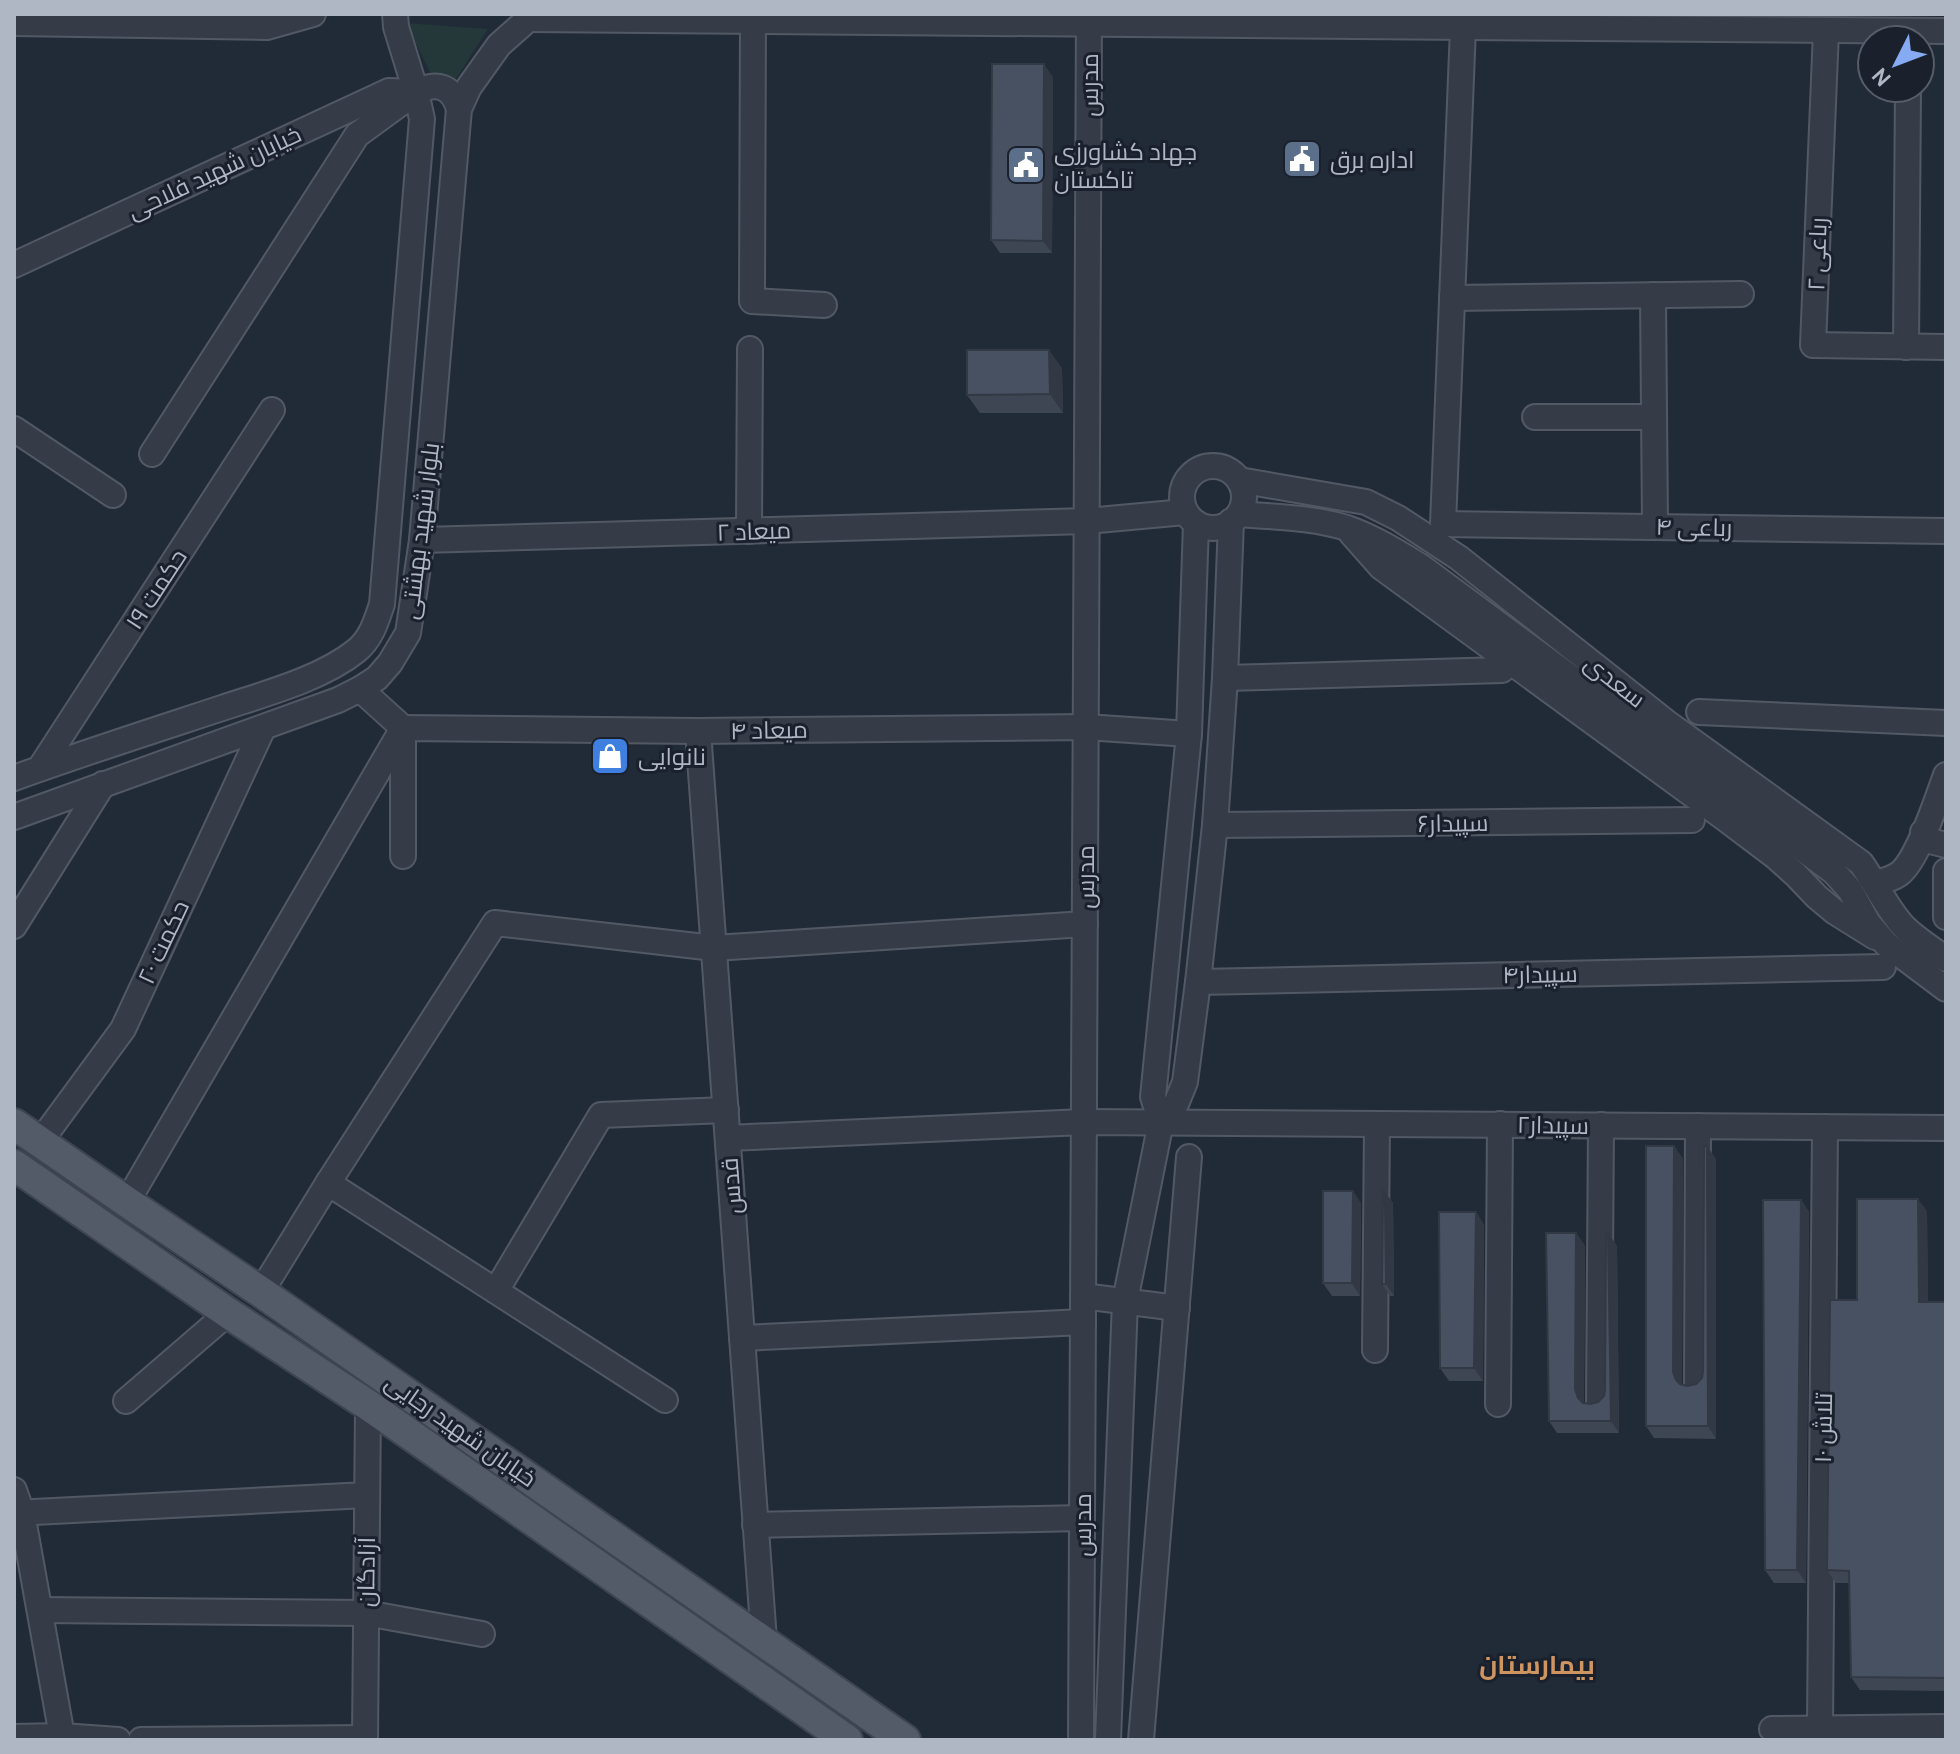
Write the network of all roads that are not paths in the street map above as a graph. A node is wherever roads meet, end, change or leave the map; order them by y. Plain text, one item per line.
1 (313, 14) edge
2 (395, 14) edge
3 (532, 16) edge
4 (753, 18) edge
5 (963, 19) edge
6 (1089, 19) edge
7 (14, 23) edge
8 (1463, 28) junction
9 (1826, 31) junction
10 (1856, 32) edge
11 (416, 92) junction
12 (1908, 104) edge
13 (459, 109) junction
14 (14, 265) edge
15 (1741, 294) dead end
16 (1653, 295) junction
17 (1452, 298) junction
18 (824, 305) dead end
19 (1906, 347) junction
20 (1946, 347) edge
21 (750, 349) dead end
22 (272, 410) dead end
23 (1535, 417) dead end
24 (1654, 417) junction
25 (14, 429) edge
26 (152, 454) dead end
27 (1239, 480) junction
28 (113, 495) dead end
29 (1235, 517) junction
30 (1190, 518) junction
31 (1087, 521) junction
32 (1655, 526) junction
33 (749, 531) junction
34 (1946, 531) edge
35 (422, 540) junction
36 (1502, 670) dead end
37 (1225, 678) junction
38 (360, 689) junction
39 (1699, 712) dead end
40 (1946, 723) edge
41 (1086, 727) junction
42 (263, 728) junction
43 (403, 728) junction
44 (698, 731) junction
45 (1189, 734) junction
46 (40, 768) junction
47 (1946, 775) edge
48 (14, 778) edge
49 (103, 784) junction
50 (14, 817) edge
51 (1692, 820) dead end
52 (1215, 825) junction
53 (1923, 832) junction
54 (1946, 845) edge
55 (403, 856) dead end
56 (1909, 862) junction
57 (1946, 873) edge
58 (1875, 883) junction
59 (1946, 915) edge
60 (1085, 924) junction
61 (14, 926) edge
62 (714, 948) junction
63 (1884, 955) junction
64 (1946, 959) edge
65 (1198, 982) junction
66 (1946, 989) edge
67 (726, 1110) junction
68 (1084, 1122) junction
69 (1161, 1122) junction
70 (14, 1124) edge
71 (1377, 1124) junction
72 (1500, 1124) junction
73 (1601, 1125) junction
74 (1698, 1126) junction
75 (1825, 1127) junction
76 (1946, 1128) edge
77 (728, 1138) junction
78 (40, 1142) junction
79 (1189, 1157) dead end
80 (14, 1165) edge
81 (328, 1183) junction
82 (127, 1202) junction
83 (496, 1291) junction
84 (261, 1292) junction
85 (1083, 1296) junction
86 (1125, 1301) junction
87 (1177, 1308) junction
88 (228, 1313) junction
89 (1083, 1322) junction
90 (742, 1338) junction
91 (1375, 1350) dead end
92 (388, 1380) junction
93 (1697, 1384) edge
94 (665, 1400) dead end
95 (126, 1401) dead end
96 (1599, 1402) edge
97 (1498, 1404) dead end
98 (368, 1405) junction
99 (367, 1495) junction
100 (17, 1505) edge
101 (1082, 1518) junction
102 (755, 1525) junction
103 (40, 1610) junction
104 (366, 1613) junction
105 (482, 1634) dead end
106 (764, 1640) junction
107 (1082, 1679) junction
108 (1111, 1680) junction
109 (1146, 1681) junction
110 (1946, 1727) edge
111 (1820, 1728) junction
112 (1772, 1729) dead end
113 (62, 1736) junction
114 (14, 1737) edge
115 (365, 1739) edge
116 (118, 1740) edge
117 (141, 1740) edge
118 (847, 1740) edge
119 (905, 1740) edge
120 (1081, 1740) edge
121 (1108, 1740) edge
122 (1141, 1740) edge

1 - 7 street
2 - 11 street, بلوار شهید بهشتی
3 - 4 street
3 - 13 street, بلوار شهید بهشتی
4 - 5 street
4 - 18 street
5 - 6 street
6 - 8 street
6 - 31 street, مدرس
8 - 9 street
8 - 17 street
9 - 10 street
9 - 19 street, رباعی ۲
11 - 13 street, خیابان شهید فلاحی
11 - 14 street, خیابان شهید فلاحی
11 - 26 street
11 - 46 street, بلوار شهید بهشتی
12 - 19 street
13 - 35 street, بلوار شهید بهشتی
15 - 16 street
16 - 17 street
16 - 24 street
17 - 32 street, رباعی ۴
19 - 20 street, رباعی ۲
21 - 33 street
22 - 46 street, حکمت ۱۹
23 - 24 street
24 - 32 street
25 - 28 street
27 - 29 street
27 - 30 street
27 - 58 street, سعدی
29 - 30 street
29 - 37 street
29 - 63 street, سعدی
30 - 31 street
30 - 45 street
31 - 33 street, میعاد ۲
31 - 41 street, مدرس
32 - 34 street, رباعی ۴
33 - 35 street, میعاد ۲
35 - 38 street, بلوار شهید بهشتی
36 - 37 street
37 - 52 street
38 - 42 street, بلوار شهید بهشتی
38 - 43 street
39 - 40 street
41 - 44 street, میعاد ۴
41 - 45 street, میعاد ۴
41 - 60 street, مدرس
42 - 49 street, بلوار شهید بهشتی
42 - 78 street, حکمت ۲۰
43 - 44 street, میعاد ۴
43 - 55 street
43 - 82 street
44 - 62 street, قدس
45 - 69 street
46 - 48 street, بلوار شهید بهشتی
47 - 53 street
49 - 50 street, بلوار شهید بهشتی
49 - 61 street
51 - 52 street, سپیدار۶
52 - 65 street
53 - 54 street
53 - 56 street
56 - 57 street
56 - 58 street
57 - 59 street
58 - 64 street, سعدی
60 - 62 street
60 - 68 street, مدرس
62 - 67 street, قدس
62 - 81 street
63 - 65 street, سپیدار۴
63 - 66 street, سعدی
65 - 69 street
67 - 77 street, قدس
67 - 83 street
68 - 69 street, سپیدار۲
68 - 77 street, سپیدار۲
68 - 85 street, مدرس
69 - 71 street, سپیدار۲
69 - 86 street, مدرس
70 - 78 main road, خیابان شهید رجایی
71 - 72 street, سپیدار۲
71 - 91 street
72 - 73 street, سپیدار۲
72 - 97 street
73 - 74 street, سپیدار۲
73 - 96 street
74 - 75 street, سپیدار۲
74 - 93 street
75 - 76 street, سپیدار۲
75 - 111 street, تلاش ۱۰
77 - 90 street, قدس
78 - 82 main road, خیابان شهید رجایی
79 - 87 street
80 - 88 main road, خیابان شهید رجایی
81 - 83 street
81 - 84 street
82 - 84 main road, خیابان شهید رجایی
83 - 94 street
84 - 92 main road, خیابان شهید رجایی
85 - 86 street
85 - 89 street, مدرس
86 - 87 street
86 - 108 street, مدرس
87 - 109 street
88 - 95 street
88 - 98 main road, خیابان شهید رجایی
89 - 90 street
89 - 101 street, مدرس
90 - 102 street, قدس
92 - 98 main road
92 - 106 main road, خیابان شهید رجایی
98 - 99 street, آزادگان
98 - 118 main road, خیابان شهید رجایی
99 - 100 street
99 - 104 street, آزادگان
100 - 103 street
101 - 102 street
101 - 107 street, مدرس
102 - 106 street, قدس
103 - 104 street
103 - 113 street
104 - 105 street
104 - 115 street, آزادگان
106 - 119 main road, خیابان شهید رجایی
107 - 108 street
107 - 120 street, مدرس
108 - 109 street
108 - 121 street, مدرس
109 - 122 street
110 - 111 street
111 - 112 street
113 - 114 street
113 - 116 street
115 - 117 street

